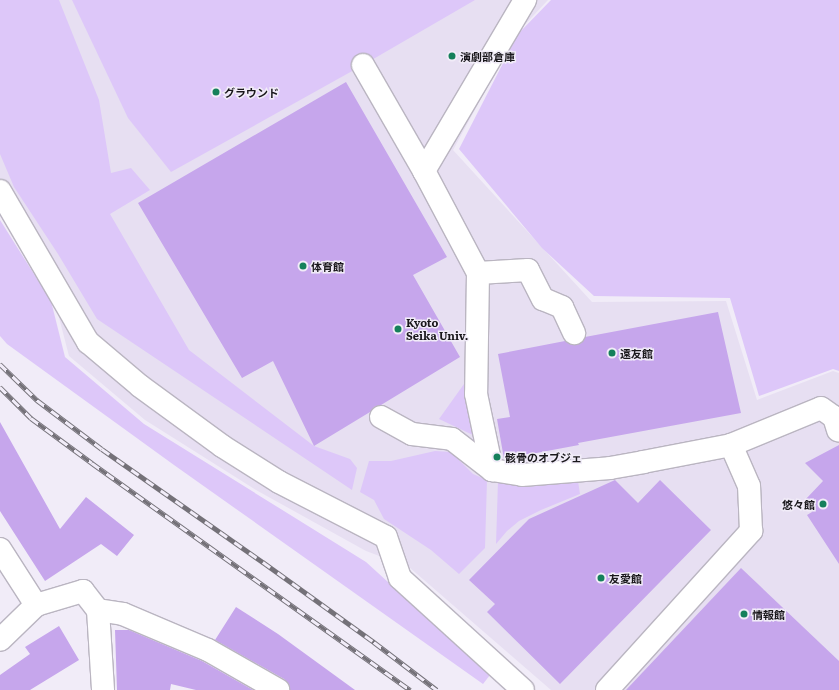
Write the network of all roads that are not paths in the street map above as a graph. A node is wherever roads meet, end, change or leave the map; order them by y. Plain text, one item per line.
1 (525, 0) edge
2 (363, 65) dead end
3 (424, 171) junction
4 (0, 192) edge
5 (478, 273) junction
6 (574, 333) dead end
7 (381, 416) dead end
8 (838, 430) dead end
9 (732, 445) junction
10 (492, 470) junction
11 (0, 549) edge
12 (36, 605) junction
13 (98, 610) junction
14 (0, 640) edge
15 (103, 690) edge
16 (278, 690) edge
17 (523, 690) edge
18 (607, 690) edge

1 - 3 street
2 - 3 street
3 - 5 street
4 - 17 street
5 - 6 street
5 - 10 street
7 - 10 street
8 - 9 street
9 - 10 street
9 - 18 street
11 - 12 street
12 - 13 street
12 - 14 street
13 - 15 street
13 - 16 street

